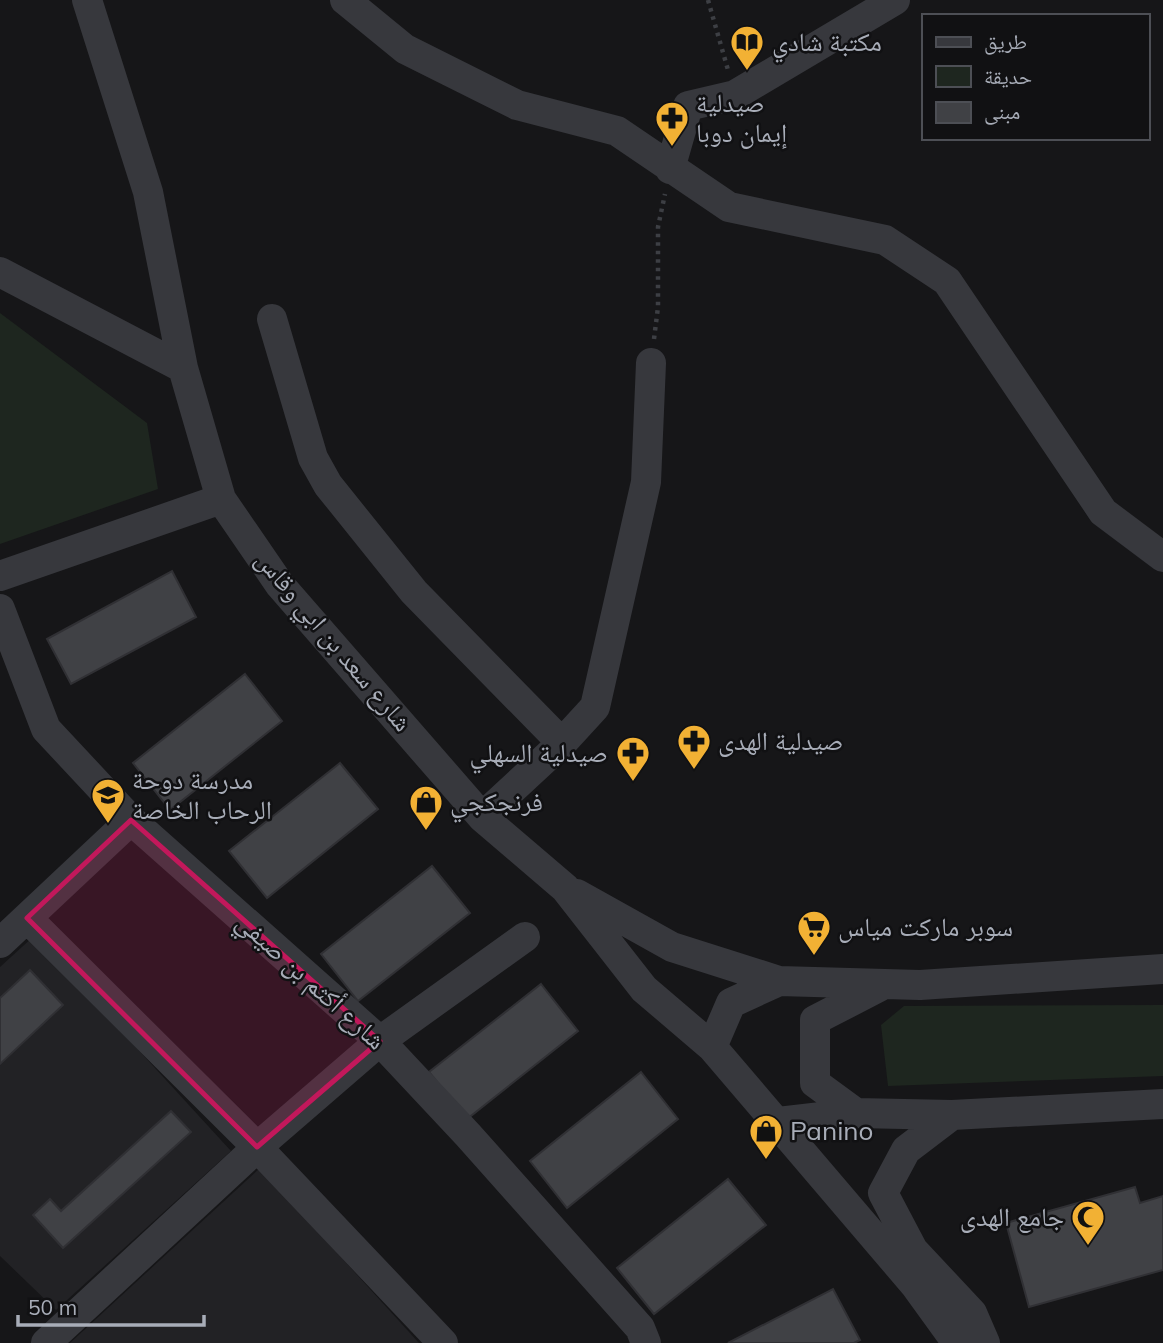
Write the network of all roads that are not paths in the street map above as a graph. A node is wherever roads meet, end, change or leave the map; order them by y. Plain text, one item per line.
1 (87, 0) edge
2 (345, 0) edge
3 (895, 0) edge
4 (670, 169) junction
5 (0, 272) edge
6 (272, 319) dead end
7 (651, 363) road end
8 (183, 368) junction
9 (221, 499) junction
10 (1163, 557) edge
11 (0, 576) edge
12 (0, 609) edge
13 (562, 743) junction
14 (482, 817) junction
15 (131, 820) junction
16 (565, 888) junction
17 (27, 918) junction
18 (525, 937) dead end
19 (0, 943) edge
20 (1163, 969) edge
21 (779, 981) junction
22 (882, 985) junction
23 (380, 1041) junction
24 (712, 1047) junction
25 (1163, 1104) edge
26 (856, 1113) junction
27 (952, 1115) junction
28 (778, 1122) junction
29 (257, 1147) junction
30 (46, 1343) edge
31 (443, 1343) edge
32 (646, 1343) edge
33 (957, 1343) edge
34 (985, 1343) edge

1 - 8 street, شارع سعد بن ابي وقاس
2 - 4 street
3 - 4 street
4 - 10 street
5 - 8 street
6 - 13 street
7 - 13 street
8 - 9 street, شارع سعد بن ابي وقاس
9 - 11 street
9 - 14 street, شارع سعد بن ابي وقاس
12 - 15 street, شارع أكثم بن صيفي
13 - 14 street
14 - 16 street, شارع سعد بن ابي وقاس
15 - 17 street
15 - 23 street, شارع أكثم بن صيفي
16 - 21 street
16 - 24 street, شارع سعد بن ابي وقاس
17 - 19 street
17 - 29 street
18 - 23 street
20 - 22 street
21 - 22 street
21 - 24 street
22 - 26 street
23 - 29 street
23 - 32 street, شارع أكثم بن صيفي
24 - 28 street, شارع سعد بن ابي وقاس
25 - 27 street
26 - 27 street
26 - 28 street
27 - 34 street
28 - 33 street, شارع سعد بن ابي وقاس
29 - 30 street
29 - 31 street

